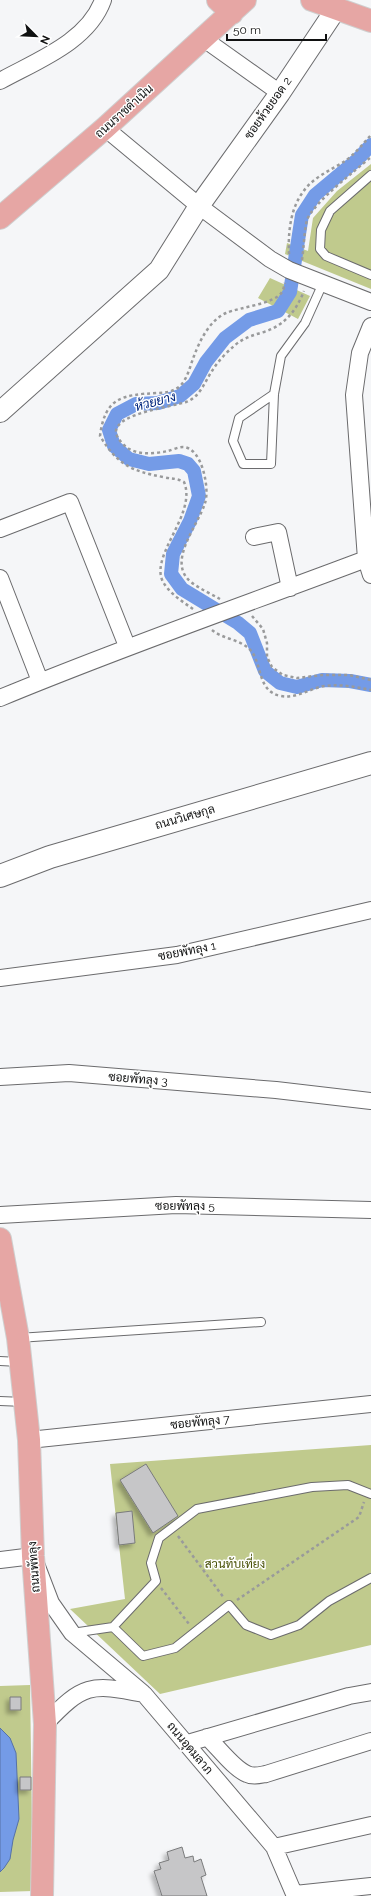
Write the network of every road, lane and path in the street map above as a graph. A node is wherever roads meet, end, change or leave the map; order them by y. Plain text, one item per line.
1 (103, 0) edge
2 (312, 0) edge
3 (232, 4) edge
4 (331, 5) edge
5 (371, 21) edge
6 (204, 39) junction
7 (0, 81) edge
8 (280, 93) junction
9 (105, 128) junction
10 (371, 135) edge
11 (371, 175) edge
12 (199, 206) junction
13 (0, 218) edge
14 (289, 270) junction
15 (371, 276) edge
16 (316, 280) junction
17 (371, 302) edge
18 (371, 326) edge
19 (274, 394) junction
20 (0, 412) edge
21 (0, 529) edge
22 (254, 537) dead end
23 (366, 559) junction
24 (371, 575) edge
25 (0, 578) edge
26 (290, 588) junction
27 (241, 606) junction
28 (198, 622) junction
29 (127, 646) junction
30 (371, 680) edge
31 (40, 681) junction
32 (371, 690) edge
33 (0, 698) edge
34 (371, 763) edge
35 (0, 876) edge
36 (371, 910) edge
37 (0, 978) edge
38 (0, 1076) edge
39 (371, 1101) edge
40 (371, 1210) edge
41 (0, 1215) edge
42 (0, 1239) edge
43 (261, 1322) dead end
44 (18, 1338) junction
45 (10, 1362) edge
46 (0, 1401) edge
47 (25, 1402) junction
48 (371, 1404) edge
49 (29, 1440) junction
50 (371, 1494) edge
51 (358, 1517) dead end
52 (173, 1528) junction
53 (33, 1556) junction
54 (0, 1560) edge
55 (371, 1578) edge
56 (156, 1582) junction
57 (229, 1605) junction
58 (113, 1627) junction
59 (194, 1631) junction
60 (72, 1633) junction
61 (371, 1692) edge
62 (144, 1694) junction
63 (45, 1724) junction
64 (208, 1737) junction
65 (371, 1741) edge
66 (188, 1743) junction
67 (371, 1825) edge
68 (274, 1847) junction
69 (371, 1886) edge
70 (295, 1895) edge
71 (42, 1896) edge

1 - 7 street
2 - 4 main road
3 - 6 main road, ถนนราชดำเนิน
4 - 5 main road
4 - 8 street, ซอยห้วยยอด 2
6 - 8 street
6 - 9 main road, ถนนราชดำเนิน
8 - 12 street, ซอยห้วยยอด 2
9 - 12 street
9 - 13 main road, ถนนราชดำเนิน
10 - 14 path
11 - 15 lane
12 - 14 street
12 - 20 street, ซอยห้วยยอด 2
14 - 16 street
14 - 28 path
16 - 17 street
16 - 19 lane
16 - 27 path
18 - 23 street
19 - 19 lane
21 - 29 street
22 - 26 street
23 - 24 street
23 - 26 street
25 - 31 street
26 - 27 street
27 - 28 street
27 - 30 path
28 - 29 street
28 - 32 path
29 - 31 street
31 - 33 street
34 - 35 main road, ถนนวิเศษกุล
36 - 37 street, ซอยพัทลุง 1
38 - 39 street, ซอยพัทลุง 3
40 - 41 street, ซอยพัทลุง 5
42 - 44 main road, ถนนพัทลุง
43 - 44 lane
44 - 45 main road, ถนนพัทลุง
45 - 47 main road, ถนนพัทลุง
46 - 47 lane
47 - 49 main road, ถนนพัทลุง
48 - 49 street, ซอยพัทลุง 7
49 - 53 main road, ถนนพัทลุง
50 - 52 lane
51 - 57 path
52 - 56 lane
52 - 57 path
53 - 54 street
53 - 60 street, ถนนอุดมลาภ
53 - 63 main road, ถนนพัทลุง
55 - 57 lane
56 - 58 lane
56 - 59 path
57 - 59 lane
58 - 59 lane
58 - 60 lane
60 - 62 street, ถนนอุดมลาภ
61 - 64 street
62 - 63 street
62 - 66 street, ถนนอุดมลาภ
63 - 71 main road, ถนนพัทลุง
64 - 65 street
64 - 66 street
66 - 68 street, ถนนอุดมลาภ
67 - 68 street
68 - 70 street, ถนนอุดมลาภ
69 - 70 street

